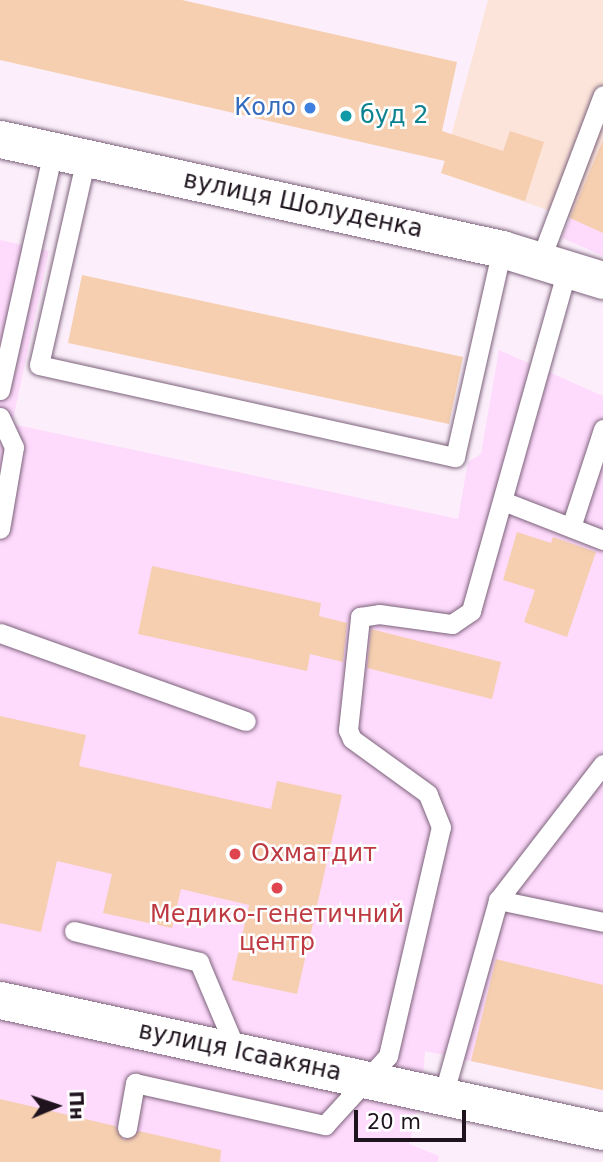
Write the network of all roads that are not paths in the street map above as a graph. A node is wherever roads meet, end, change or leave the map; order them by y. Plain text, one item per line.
1 (603, 95) edge
2 (0, 139) edge
3 (69, 155) junction
4 (502, 249) junction
5 (555, 263) junction
6 (603, 280) edge
7 (0, 390) edge
8 (0, 417) edge
9 (603, 429) edge
10 (503, 501) junction
11 (572, 524) junction
12 (0, 529) edge
13 (603, 540) edge
14 (0, 633) edge
15 (246, 721) dead end
16 (603, 764) edge
17 (498, 900) junction
18 (603, 922) edge
19 (74, 931) dead end
20 (0, 1000) edge
21 (237, 1052) junction
22 (369, 1080) junction
23 (443, 1096) junction
24 (127, 1128) dead end
25 (603, 1131) edge

1 - 5 lane
2 - 3 street, вулиця Шолуденка
3 - 4 street, вулиця Шолуденка
3 - 4 lane
3 - 7 lane
4 - 5 street, вулиця Шолуденка
5 - 6 street, вулиця Шолуденка
5 - 10 lane
8 - 12 lane
9 - 11 lane
10 - 11 lane
10 - 22 lane
11 - 13 lane
14 - 15 lane
16 - 17 lane
17 - 18 lane
17 - 23 lane
19 - 21 lane
20 - 21 street, вулиця Ісаакяна
21 - 22 street, вулиця Ісаакяна
22 - 23 street, вулиця Ісаакяна
22 - 24 lane
23 - 25 street, вулиця Ісаакяна

